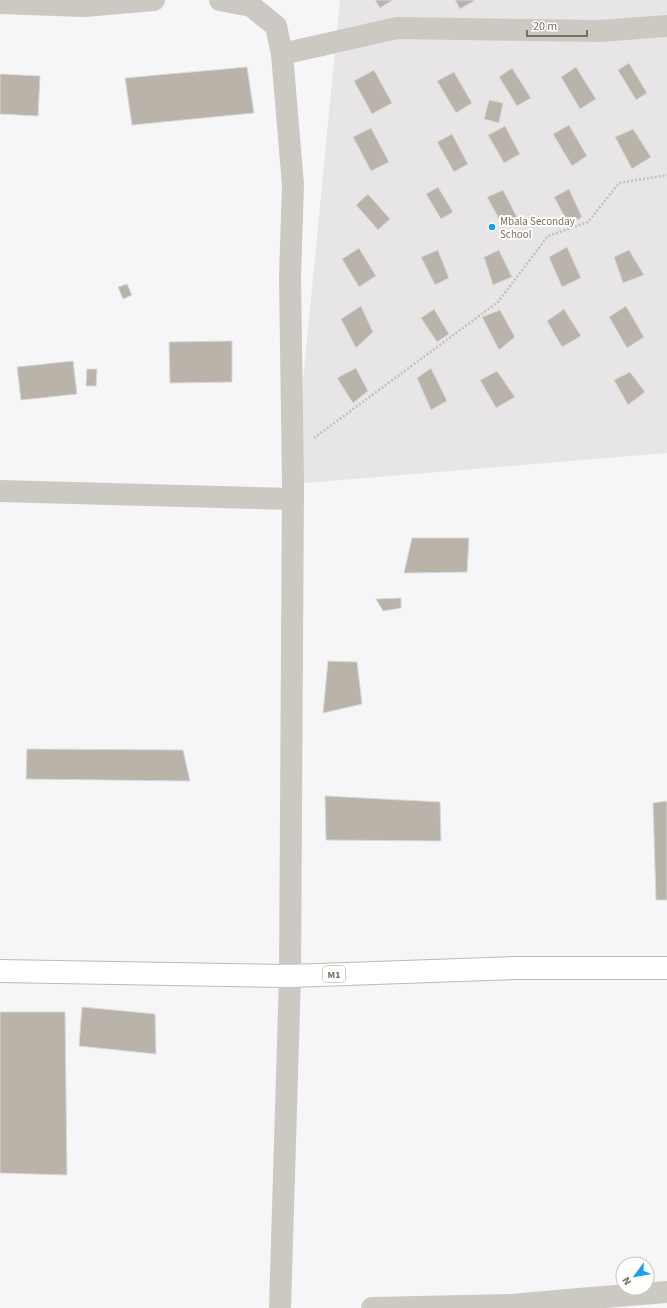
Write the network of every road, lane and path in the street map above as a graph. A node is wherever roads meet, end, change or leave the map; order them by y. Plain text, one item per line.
1 (154, 0) edge
2 (220, 0) edge
3 (0, 3) edge
4 (667, 26) edge
5 (282, 54) junction
6 (667, 175) edge
7 (292, 454) junction
8 (0, 491) edge
9 (293, 499) junction
10 (667, 968) edge
11 (0, 971) edge
12 (290, 976) junction
13 (667, 1292) edge
14 (580, 1304) edge
15 (280, 1308) edge
16 (372, 1308) edge

1 - 3 street
2 - 5 street
4 - 5 street
5 - 7 street
6 - 7 path
7 - 9 street
8 - 9 street
9 - 12 street
10 - 12 main road, M1
11 - 12 main road, M1
12 - 15 street
13 - 14 street
14 - 16 street

